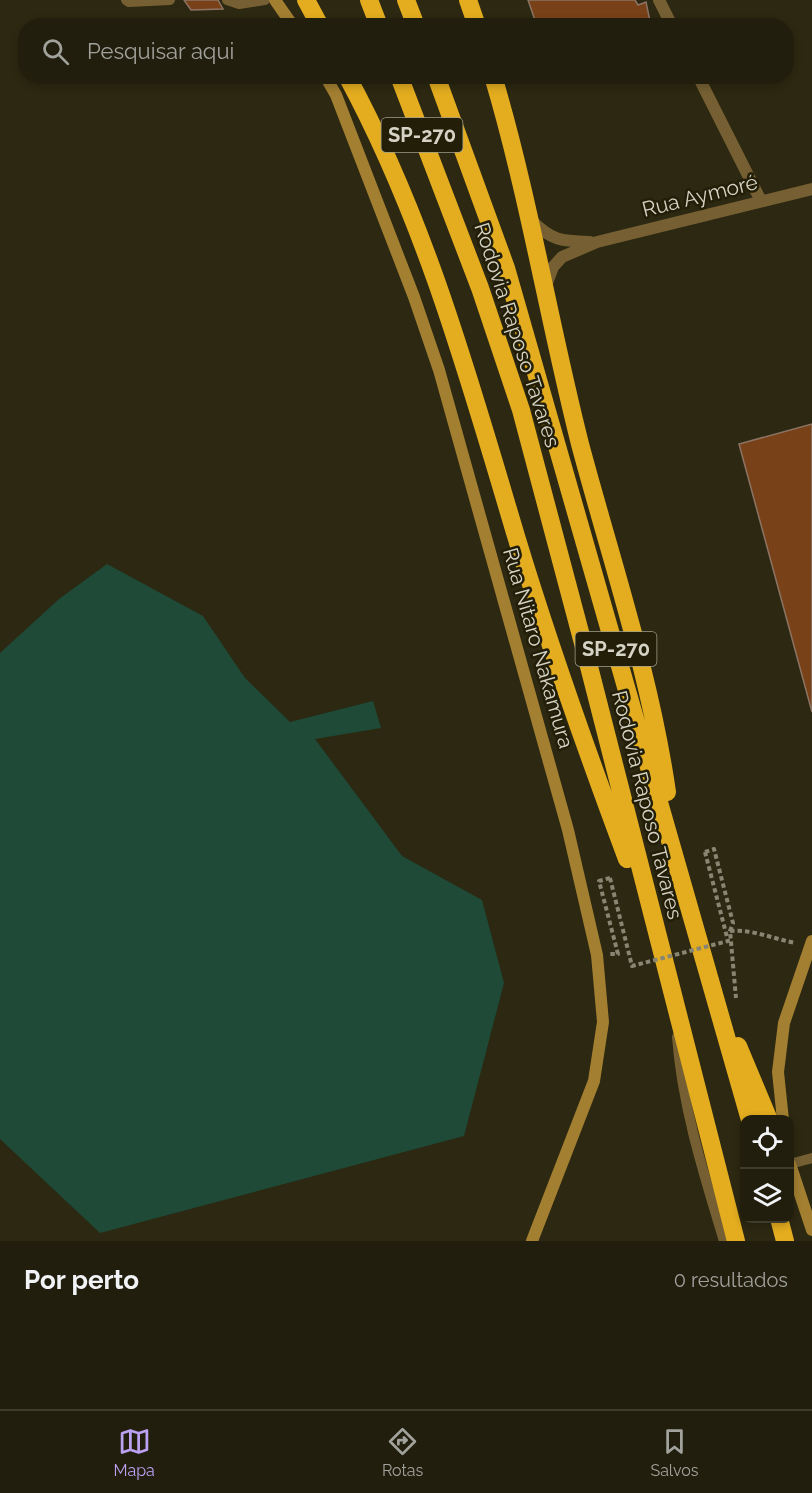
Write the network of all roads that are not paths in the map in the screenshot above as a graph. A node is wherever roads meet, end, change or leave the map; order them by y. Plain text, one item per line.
1 (126, 0) edge
2 (170, 0) edge
3 (226, 0) edge
4 (265, 0) edge
5 (275, 0) edge
6 (306, 0) edge
7 (369, 0) edge
8 (406, 0) edge
9 (468, 0) edge
10 (659, 0) edge
11 (287, 18) edge
12 (316, 18) edge
13 (376, 18) edge
14 (413, 18) edge
15 (474, 18) edge
16 (668, 18) edge
17 (330, 84) edge
18 (352, 84) edge
19 (402, 84) edge
20 (439, 84) edge
21 (495, 84) edge
22 (702, 84) edge
23 (812, 189) edge
24 (761, 201) junction
25 (531, 220) junction
26 (597, 242) junction
27 (544, 290) junction
28 (676, 860) junction
29 (658, 942) junction
30 (810, 943) edge
31 (709, 981) junction
32 (674, 1001) junction
33 (749, 1115) edge
34 (767, 1115) edge
35 (783, 1115) edge
36 (812, 1158) edge
37 (794, 1163) edge
38 (791, 1169) edge
39 (780, 1223) edge
40 (812, 1230) edge
41 (532, 1241) edge
42 (724, 1241) edge
43 (736, 1241) edge
44 (785, 1241) edge

1 - 2 lane
3 - 4 lane
5 - 11 main road
6 - 12 highway
7 - 13 highway
8 - 14 highway
9 - 15 highway
10 - 16 street
17 - 41 main road, Rua Nitaro Nakamura
18 - 29 highway
19 - 29 highway, Rodovia Raposo Tavares / SP-270
20 - 28 highway, Rodovia Raposo Tavares / SP-270
21 - 25 highway
22 - 24 street
23 - 24 street, Rua Aymoré
24 - 26 street, Rua Aymoré
25 - 26 street
25 - 27 highway
26 - 27 street
27 - 28 highway
28 - 31 highway, Rodovia Raposo Tavares / SP-270
29 - 32 highway, Rodovia Raposo Tavares / SP-270
30 - 35 main road
31 - 33 highway, Rodovia Raposo Tavares / SP-270
31 - 34 highway
32 - 42 lane
32 - 43 highway, Rodovia Raposo Tavares / SP-270
36 - 37 lane
38 - 40 main road
39 - 44 highway

